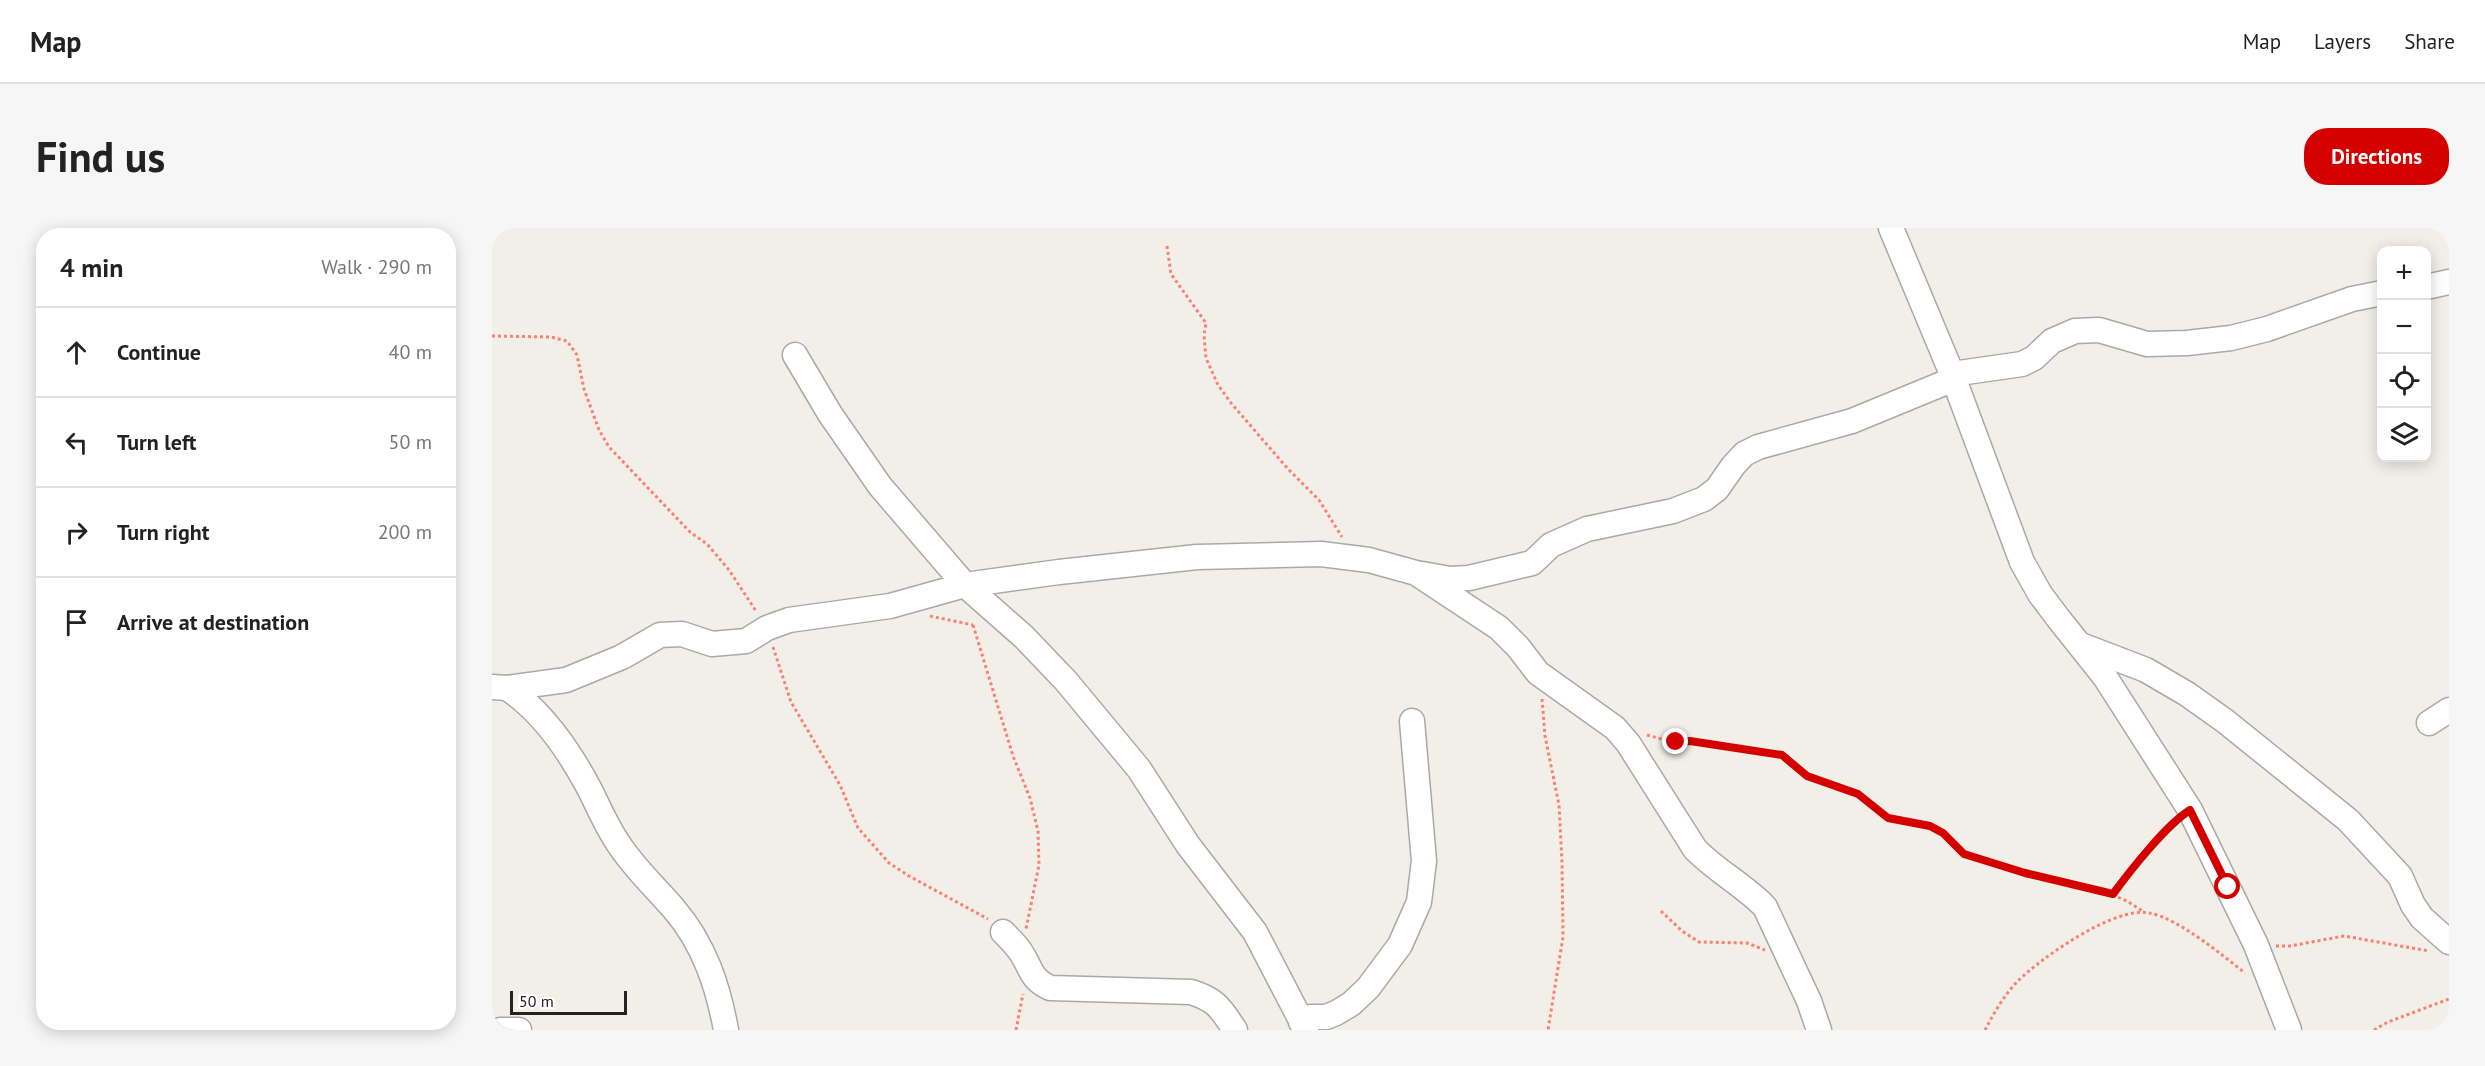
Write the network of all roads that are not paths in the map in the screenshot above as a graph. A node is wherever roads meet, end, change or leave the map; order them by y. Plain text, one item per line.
1 (1891, 228) edge
2 (2449, 282) edge
3 (2431, 286) edge
4 (2377, 294) edge
5 (795, 355) dead end
6 (1953, 377) junction
7 (1416, 573) junction
8 (965, 585) junction
9 (2079, 644) junction
10 (500, 687) edge
11 (1412, 721) dead end
12 (1003, 932) road end
13 (2440, 947) edge
14 (1304, 1026) edge
15 (500, 1030) edge
16 (519, 1030) edge
17 (726, 1030) edge
18 (1235, 1030) edge
19 (1819, 1030) edge
20 (2289, 1030) edge

1 - 6 street
2 - 3 street
4 - 6 street
5 - 8 street
6 - 7 street
6 - 9 street
7 - 8 street
7 - 19 street
8 - 10 street
8 - 14 street
9 - 13 street
9 - 20 street
10 - 17 street
11 - 14 street
12 - 18 street
15 - 16 street

